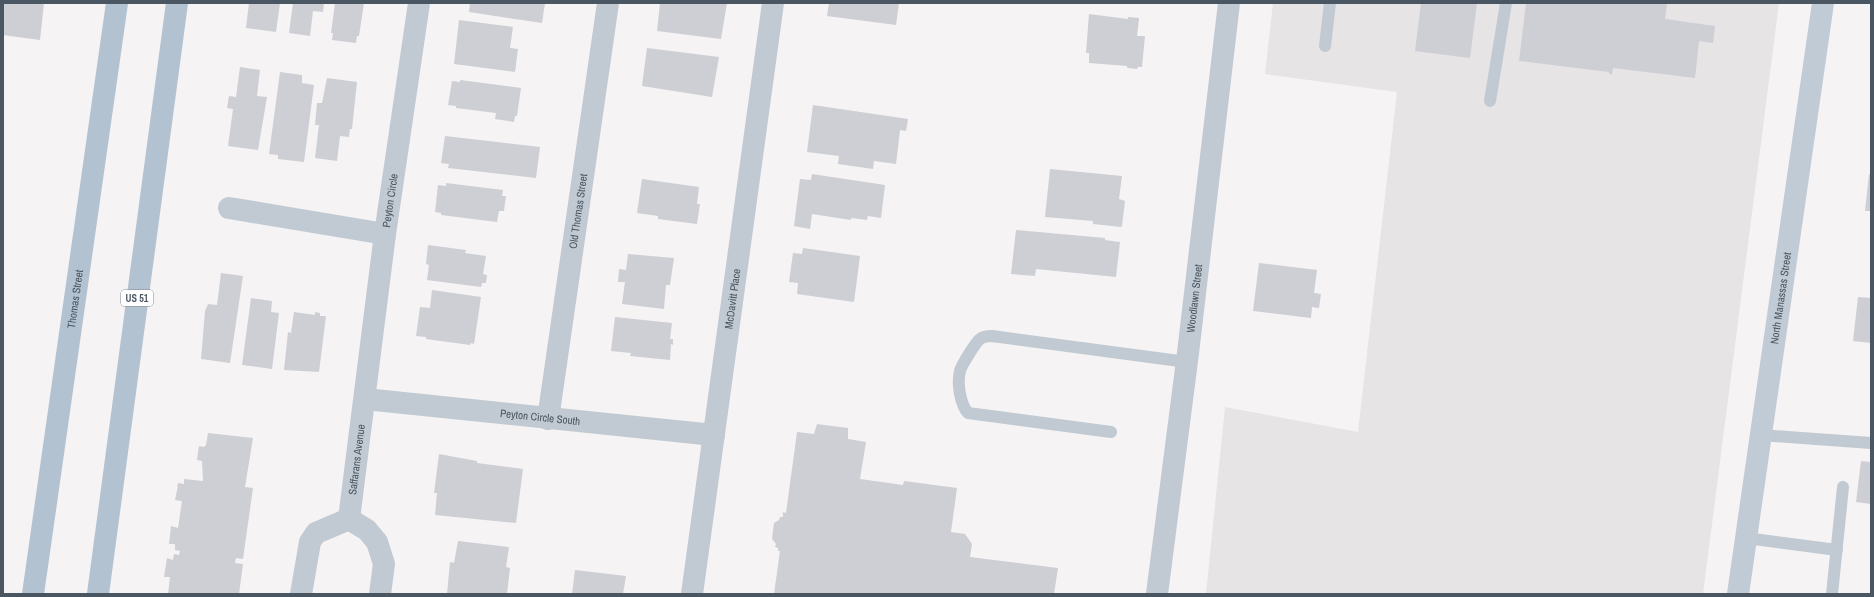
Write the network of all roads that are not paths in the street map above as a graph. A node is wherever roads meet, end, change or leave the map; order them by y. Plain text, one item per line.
1 (117, 3) edge
2 (177, 3) edge
3 (420, 3) edge
4 (608, 3) edge
5 (773, 3) edge
6 (1230, 3) edge
7 (1330, 3) edge
8 (1506, 3) edge
9 (1823, 3) edge
10 (1325, 46) dead end
11 (1490, 100) dead end
12 (229, 208) dead end
13 (385, 234) junction
14 (1187, 362) junction
15 (365, 399) junction
16 (548, 419) junction
17 (1111, 432) dead end
18 (714, 435) junction
19 (1760, 435) junction
20 (1871, 443) edge
21 (1843, 487) dead end
22 (349, 519) junction
23 (1746, 538) junction
24 (1837, 550) junction
25 (33, 594) edge
26 (98, 594) edge
27 (301, 594) edge
28 (380, 594) edge
29 (692, 594) edge
30 (1157, 594) edge
31 (1738, 594) edge
32 (1832, 594) edge

1 - 25 main road, Thomas Street
2 - 26 main road, US 51
3 - 13 street, Peyton Circle
4 - 16 street, Old Thomas Street
5 - 18 street, McDavitt Place
6 - 14 street, Woodlawn Street
7 - 10 lane
8 - 11 lane
9 - 19 street, North Manassas Street
12 - 13 street
13 - 15 street, Peyton Circle
14 - 17 lane
14 - 30 street, Woodlawn Street
15 - 16 street, Peyton Circle South
15 - 22 street, Saffarans Avenue
16 - 18 street, Peyton Circle South
18 - 29 street, McDavitt Place
19 - 20 lane
19 - 23 street, North Manassas Street
21 - 24 lane
22 - 27 street
22 - 28 street
23 - 24 lane
23 - 31 street, North Manassas Street
24 - 32 lane

